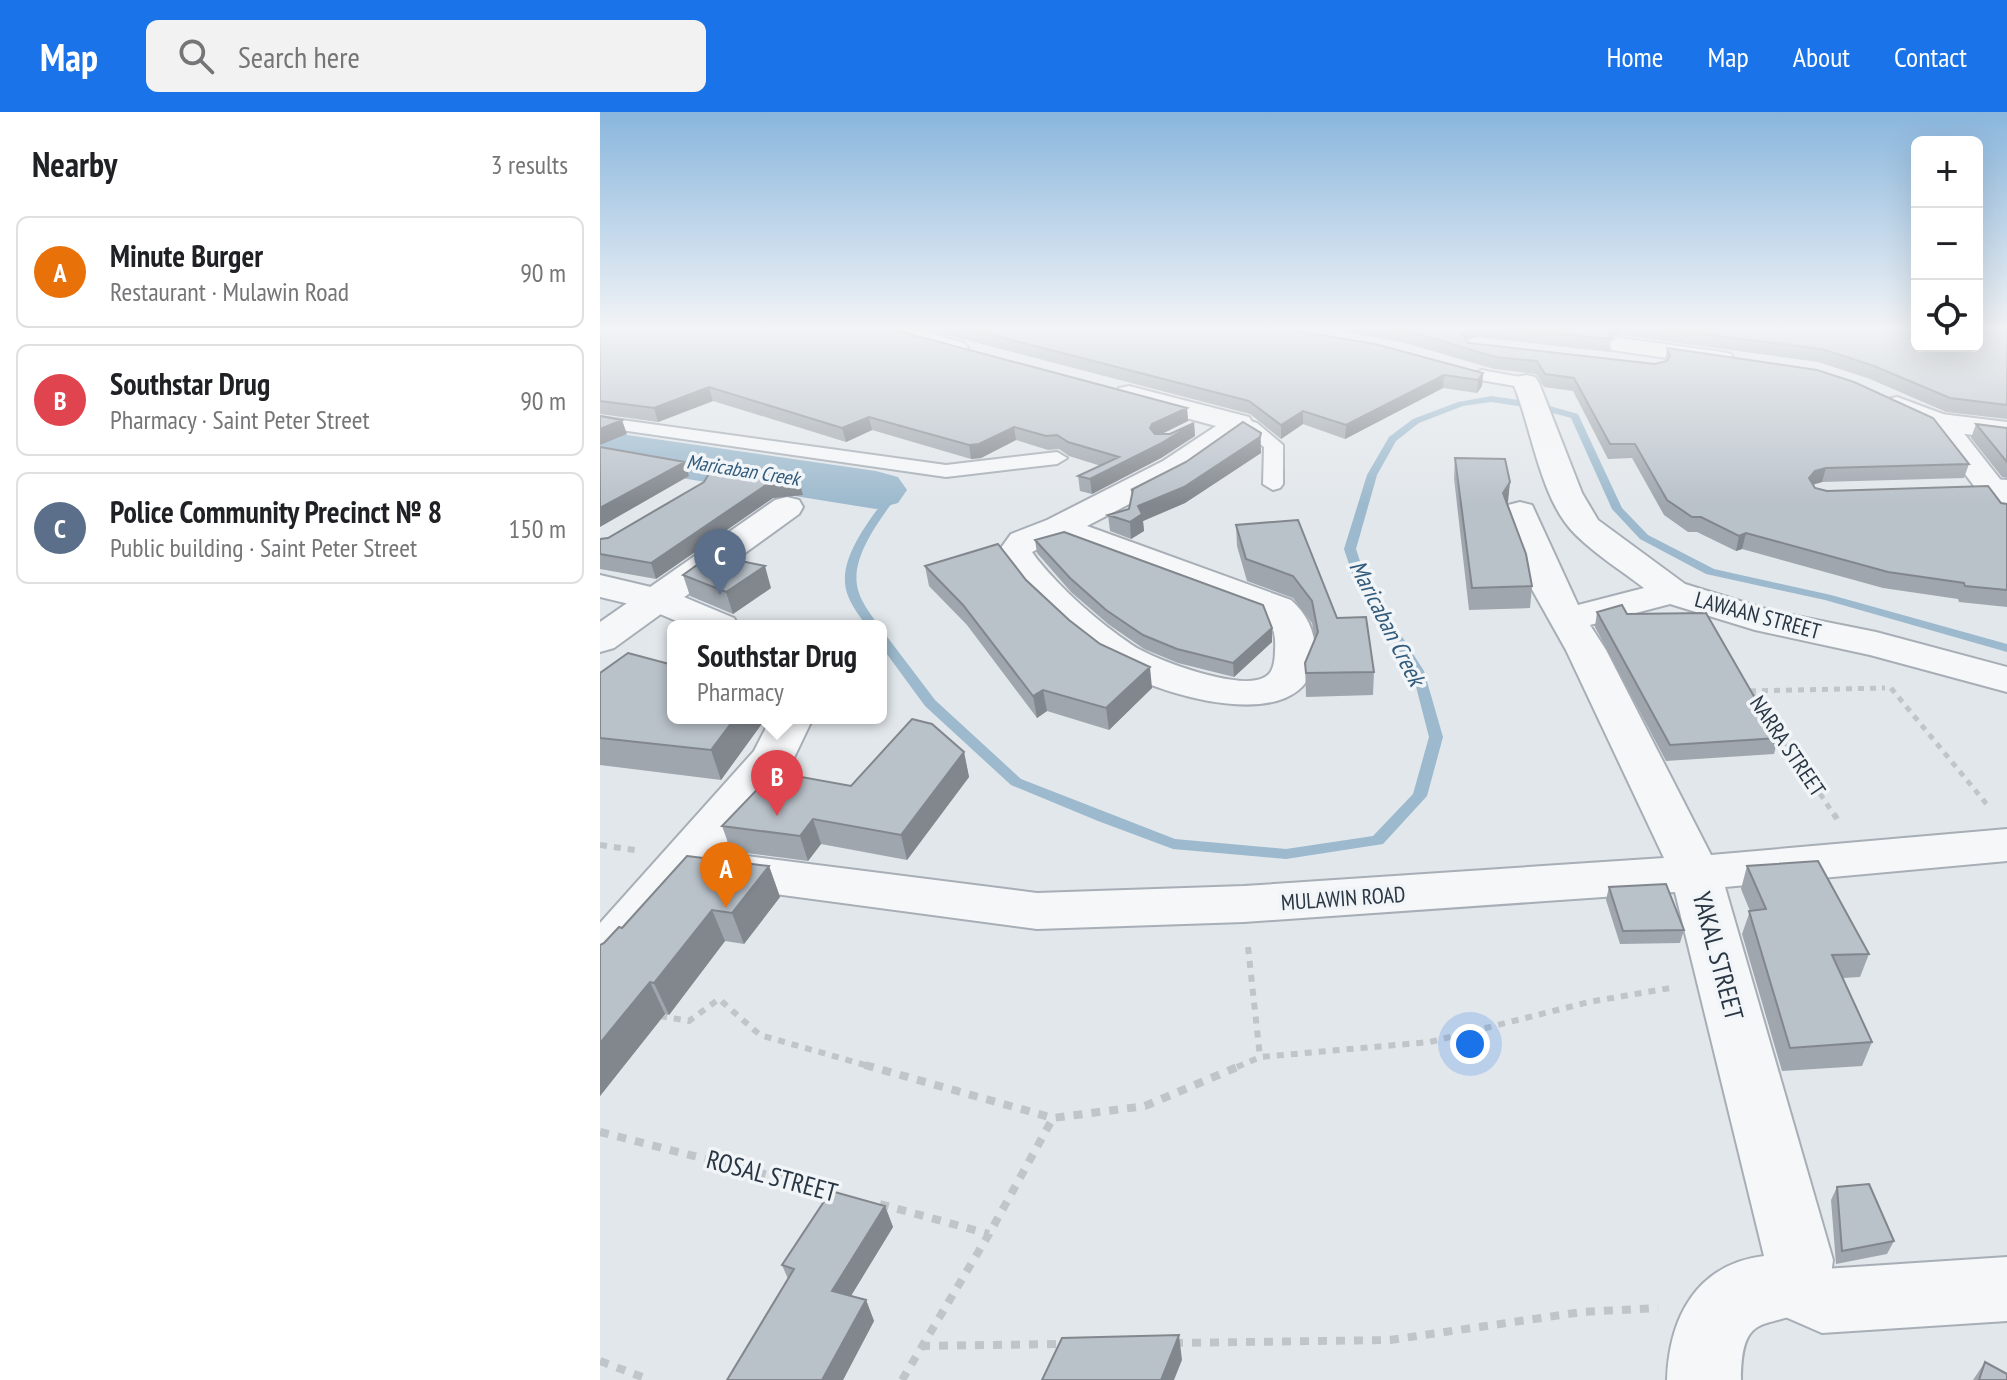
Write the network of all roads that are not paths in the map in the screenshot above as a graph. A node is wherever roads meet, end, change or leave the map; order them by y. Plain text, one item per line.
1 (1518, 387) edge
2 (1107, 388) edge
3 (1534, 399) joint
4 (1874, 399) edge
5 (600, 422) edge
6 (1215, 422) junction
7 (1941, 423) junction
8 (2007, 431) edge
9 (1057, 458) dead end
10 (1273, 484) dead end
11 (1992, 494) edge
12 (787, 507) dead end
13 (1520, 512) dead end
14 (1059, 527) junction
15 (600, 586) edge
16 (1672, 592) junction
17 (659, 600) junction
18 (706, 620) edge
19 (1566, 620) junction
20 (600, 640) edge
21 (2007, 680) edge
22 (789, 724) edge
23 (2002, 831) edge
24 (680, 864) junction
25 (1696, 873) junction
26 (600, 958) edge
27 (2007, 1289) edge
28 (1755, 1294) junction
29 (1704, 1380) edge

1 - 3 lane
2 - 6 street
3 - 16 street, LAWAAN STREET
4 - 7 street
5 - 9 lane
6 - 10 lane
6 - 14 street
7 - 8 street
7 - 11 street
12 - 17 street
13 - 19 street, YAKAL STREET
14 - 14 street
15 - 17 street
16 - 19 street
16 - 21 street, LAWAAN STREET
17 - 18 street
17 - 20 street
19 - 25 street, YAKAL STREET
22 - 24 street
23 - 25 street, MULAWIN ROAD
24 - 25 street, MULAWIN ROAD
24 - 26 street
25 - 28 street, YAKAL STREET
27 - 28 street
28 - 29 street, YAKAL STREET

